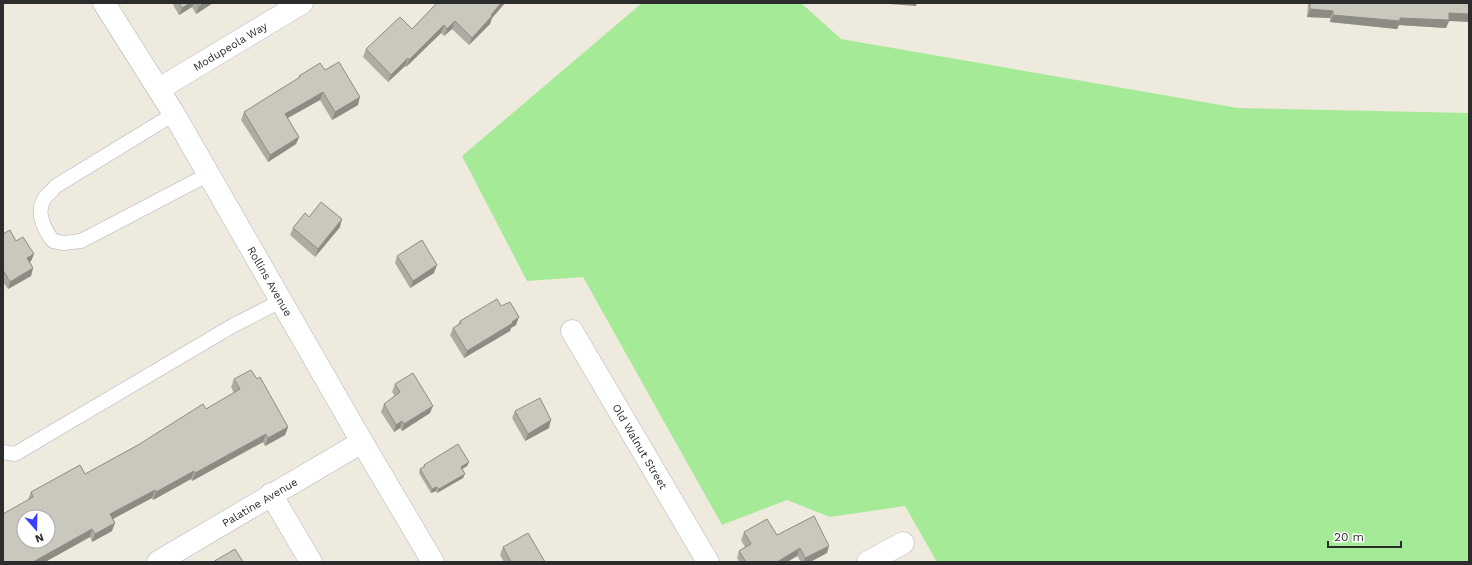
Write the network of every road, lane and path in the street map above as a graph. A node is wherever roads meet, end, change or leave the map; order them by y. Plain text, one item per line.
1 (104, 3) edge
2 (302, 3) edge
3 (159, 89) junction
4 (174, 114) junction
5 (209, 174) junction
6 (281, 301) junction
7 (572, 331) dead end
8 (362, 442) junction
9 (3, 452) edge
10 (271, 494) junction
11 (903, 543) dead end
12 (158, 562) edge
13 (311, 562) edge
14 (433, 562) edge
15 (708, 562) edge
16 (868, 562) edge

1 - 3 street, Rollins Avenue
2 - 3 street, Modupeola Way
3 - 4 street, Rollins Avenue
4 - 5 street, Rollins Avenue
4 - 5 lane
5 - 6 street, Rollins Avenue
6 - 8 street, Rollins Avenue
6 - 9 lane
7 - 15 street, Old Walnut Street
8 - 10 street, Palatine Avenue
8 - 14 street, Rollins Avenue
10 - 12 street, Palatine Avenue
10 - 13 street
11 - 16 street

